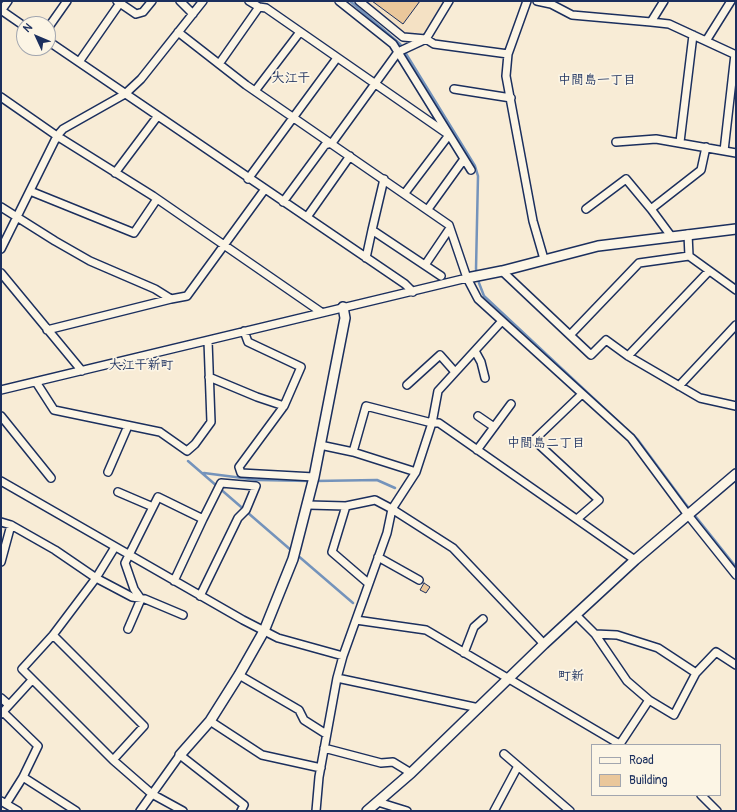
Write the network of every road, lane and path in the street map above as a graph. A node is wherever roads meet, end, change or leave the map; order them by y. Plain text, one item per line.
1 (8, 1) edge
2 (67, 1) edge
3 (152, 1) edge
4 (180, 1) edge
5 (203, 1) edge
6 (249, 1) edge
7 (340, 1) edge
8 (359, 1) edge
9 (449, 1) edge
10 (527, 1) edge
11 (537, 1) edge
12 (664, 1) edge
13 (731, 1) edge
14 (118, 2) edge
15 (259, 7) junction
16 (1, 11) edge
17 (193, 14) junction
18 (56, 17) edge
19 (16, 21) edge
20 (651, 22) junction
21 (178, 32) junction
22 (300, 32) junction
23 (693, 35) junction
24 (426, 40) junction
25 (706, 41) junction
26 (56, 47) edge
27 (398, 52) junction
28 (508, 54) junction
29 (736, 54) edge
30 (337, 58) junction
31 (79, 62) junction
32 (218, 64) junction
33 (374, 84) junction
34 (454, 89) dead end
35 (255, 91) junction
36 (125, 94) junction
37 (1, 97) edge
38 (511, 98) junction
39 (732, 109) edge
40 (157, 117) junction
41 (294, 117) junction
42 (449, 135) junction
43 (57, 136) junction
44 (616, 142) dead end
45 (680, 142) junction
46 (332, 143) junction
47 (706, 147) junction
48 (724, 151) junction
49 (736, 153) edge
50 (350, 156) junction
51 (464, 159) junction
52 (471, 170) dead end
53 (116, 173) junction
54 (248, 179) junction
55 (384, 179) junction
56 (265, 189) junction
57 (30, 191) junction
58 (405, 193) junction
59 (157, 199) junction
60 (283, 202) junction
61 (1, 207) edge
62 (428, 209) junction
63 (586, 209) dead end
64 (651, 209) junction
65 (307, 217) junction
66 (17, 218) junction
67 (450, 228) junction
68 (736, 229) edge
69 (372, 230) junction
70 (688, 234) junction
71 (671, 236) junction
72 (224, 245) junction
73 (1, 249) edge
74 (689, 256) junction
75 (366, 258) junction
76 (544, 259) junction
77 (425, 265) junction
78 (502, 271) junction
79 (709, 271) junction
80 (1, 273) edge
81 (441, 276) dead end
82 (467, 278) junction
83 (736, 290) edge
84 (413, 292) junction
85 (170, 298) junction
86 (343, 307) junction
87 (321, 312) junction
88 (502, 321) junction
89 (736, 325) edge
90 (47, 330) junction
91 (244, 331) junction
92 (571, 334) junction
93 (208, 341) junction
94 (475, 351) junction
95 (628, 356) junction
96 (82, 371) junction
97 (455, 372) junction
98 (209, 377) junction
99 (485, 378) dead end
100 (36, 382) junction
101 (407, 385) dead end
102 (679, 386) junction
103 (1, 390) edge
104 (582, 394) junction
105 (510, 404) dead end
106 (735, 405) edge
107 (284, 406) junction
108 (1, 416) edge
109 (478, 416) dead end
110 (432, 424) junction
111 (128, 426) junction
112 (494, 427) junction
113 (320, 445) junction
114 (477, 450) junction
115 (353, 452) junction
116 (108, 472) dead end
117 (416, 472) junction
118 (736, 474) edge
119 (314, 477) junction
120 (51, 478) dead end
121 (1, 480) edge
122 (118, 492) dead end
123 (308, 505) junction
124 (346, 506) junction
125 (153, 507) junction
126 (392, 509) junction
127 (690, 513) junction
128 (204, 519) junction
129 (577, 519) junction
130 (1, 522) edge
131 (11, 525) junction
132 (115, 547) junction
133 (130, 554) junction
134 (378, 557) junction
135 (635, 560) junction
136 (1, 562) edge
137 (736, 575) edge
138 (96, 578) junction
139 (419, 580) dead end
140 (174, 581) junction
141 (368, 583) junction
142 (200, 596) junction
143 (141, 599) junction
144 (183, 615) dead end
145 (576, 615) junction
146 (483, 619) dead end
147 (356, 620) junction
148 (128, 630) dead end
149 (264, 631) junction
150 (595, 634) junction
151 (53, 635) junction
152 (544, 644) junction
153 (464, 653) junction
154 (343, 656) junction
155 (736, 666) edge
156 (696, 673) junction
157 (239, 676) junction
158 (337, 678) junction
159 (510, 678) junction
160 (32, 680) junction
161 (1, 698) edge
162 (649, 700) junction
163 (9, 705) junction
164 (479, 708) junction
165 (2, 713) edge
166 (210, 721) junction
167 (326, 734) junction
168 (618, 744) edge
169 (621, 744) edge
170 (324, 748) junction
171 (180, 754) junction
172 (504, 754) dead end
173 (113, 760) junction
174 (518, 766) junction
175 (320, 768) junction
176 (411, 773) junction
177 (23, 777) junction
178 (152, 794) junction
179 (702, 796) edge
180 (4, 802) edge
181 (378, 802) junction
182 (18, 811) edge
183 (76, 811) edge
184 (140, 811) edge
185 (182, 811) edge
186 (241, 811) edge
187 (316, 811) edge
188 (367, 811) edge
189 (407, 811) edge
190 (494, 811) edge
191 (570, 811) edge
192 (718, 811) edge

1 - 16 street
2 - 18 street
3 - 14 street
4 - 17 street
5 - 17 street
6 - 15 street
7 - 27 street
8 - 24 street
9 - 24 street
10 - 28 street
11 - 20 street
12 - 20 street
13 - 25 street
14 - 31 street
15 - 22 street
15 - 32 street
16 - 19 street
17 - 21 street
20 - 23 street
21 - 32 street
21 - 36 street
22 - 30 street
22 - 35 street
23 - 25 street
23 - 45 street
24 - 27 street
24 - 28 street
25 - 29 street
26 - 31 street
27 - 33 street
27 - 42 street
28 - 38 street
29 - 39 street
30 - 33 street
30 - 41 street
31 - 36 street
32 - 35 street
33 - 42 street
33 - 46 street
34 - 38 street
35 - 41 street
36 - 40 street
36 - 43 street
37 - 43 street
38 - 76 street
39 - 48 street
40 - 53 street
40 - 54 street
41 - 46 street
41 - 54 street
42 - 51 street
42 - 58 street
43 - 53 street
43 - 57 street
44 - 45 street
45 - 47 street
46 - 50 street
46 - 60 street
47 - 48 street
47 - 64 street
48 - 49 street
50 - 55 street
50 - 65 street
51 - 52 street
51 - 62 street
53 - 59 street
54 - 56 street
55 - 58 street
55 - 69 street
56 - 60 street
56 - 72 street
57 - 59 street
57 - 66 street
58 - 62 street
59 - 72 street
60 - 65 street
61 - 66 street
62 - 67 street
63 - 64 street
64 - 71 street
65 - 75 street
66 - 73 street
66 - 85 street
67 - 77 street
67 - 82 street
68 - 70 street
69 - 75 street
69 - 77 street
70 - 71 street
70 - 74 street
71 - 76 street
72 - 85 street
72 - 87 street
74 - 79 street
74 - 92 street
75 - 84 street
76 - 78 street
77 - 81 street
78 - 82 street
78 - 92 street
79 - 83 street
79 - 95 street
80 - 90 street
82 - 84 street
82 - 88 street
84 - 86 street
85 - 90 street
86 - 87 street
86 - 113 street
87 - 91 street
88 - 94 street
88 - 104 street
89 - 102 street
90 - 96 street
91 - 93 street
91 - 107 street
92 - 95 street
93 - 96 street
93 - 98 street
94 - 97 street
94 - 99 street
95 - 102 street
96 - 100 street
97 - 101 street
97 - 110 street
98 - 107 street
98 - 111 street
100 - 103 street
100 - 111 street
102 - 106 street
104 - 127 street
104 - 129 street
105 - 112 street
107 - 119 street
108 - 120 street
109 - 112 street
110 - 114 street
110 - 115 street
110 - 117 street
111 - 116 street
112 - 114 street
113 - 115 street
113 - 119 street
114 - 129 street
115 - 117 street
117 - 126 street
118 - 127 street
119 - 123 street
121 - 132 street
122 - 125 street
123 - 124 street
123 - 149 street
124 - 126 street
124 - 141 street
125 - 128 street
125 - 133 street
126 - 134 street
126 - 152 street
127 - 135 street
127 - 137 street
128 - 140 street
128 - 142 street
129 - 135 street
130 - 131 street
131 - 136 street
131 - 138 street
132 - 133 street
132 - 138 street
133 - 140 street
133 - 143 street
134 - 139 street
134 - 141 street
135 - 145 street
138 - 143 street
138 - 151 street
140 - 142 street
141 - 147 street
142 - 149 street
143 - 144 street
143 - 148 street
145 - 150 street
145 - 152 street
146 - 153 street
147 - 153 street
147 - 154 street
149 - 154 street
149 - 157 street
150 - 156 street
150 - 162 street
151 - 160 street
151 - 173 street
152 - 159 street
153 - 159 street
154 - 158 street
155 - 156 street
156 - 162 street
157 - 166 street
157 - 167 street
158 - 164 street
158 - 167 street
159 - 164 street
159 - 168 street
160 - 163 street
160 - 173 street
161 - 163 street
162 - 169 street
163 - 165 street
164 - 176 street
165 - 177 street
166 - 171 street
166 - 175 street
167 - 170 street
170 - 175 street
170 - 176 street
171 - 178 street
171 - 186 street
172 - 174 street
173 - 178 street
174 - 190 street
174 - 191 street
175 - 187 street
176 - 181 street
177 - 180 street
177 - 183 street
178 - 184 street
178 - 185 street
179 - 192 street
180 - 182 street
181 - 188 street
181 - 189 street

